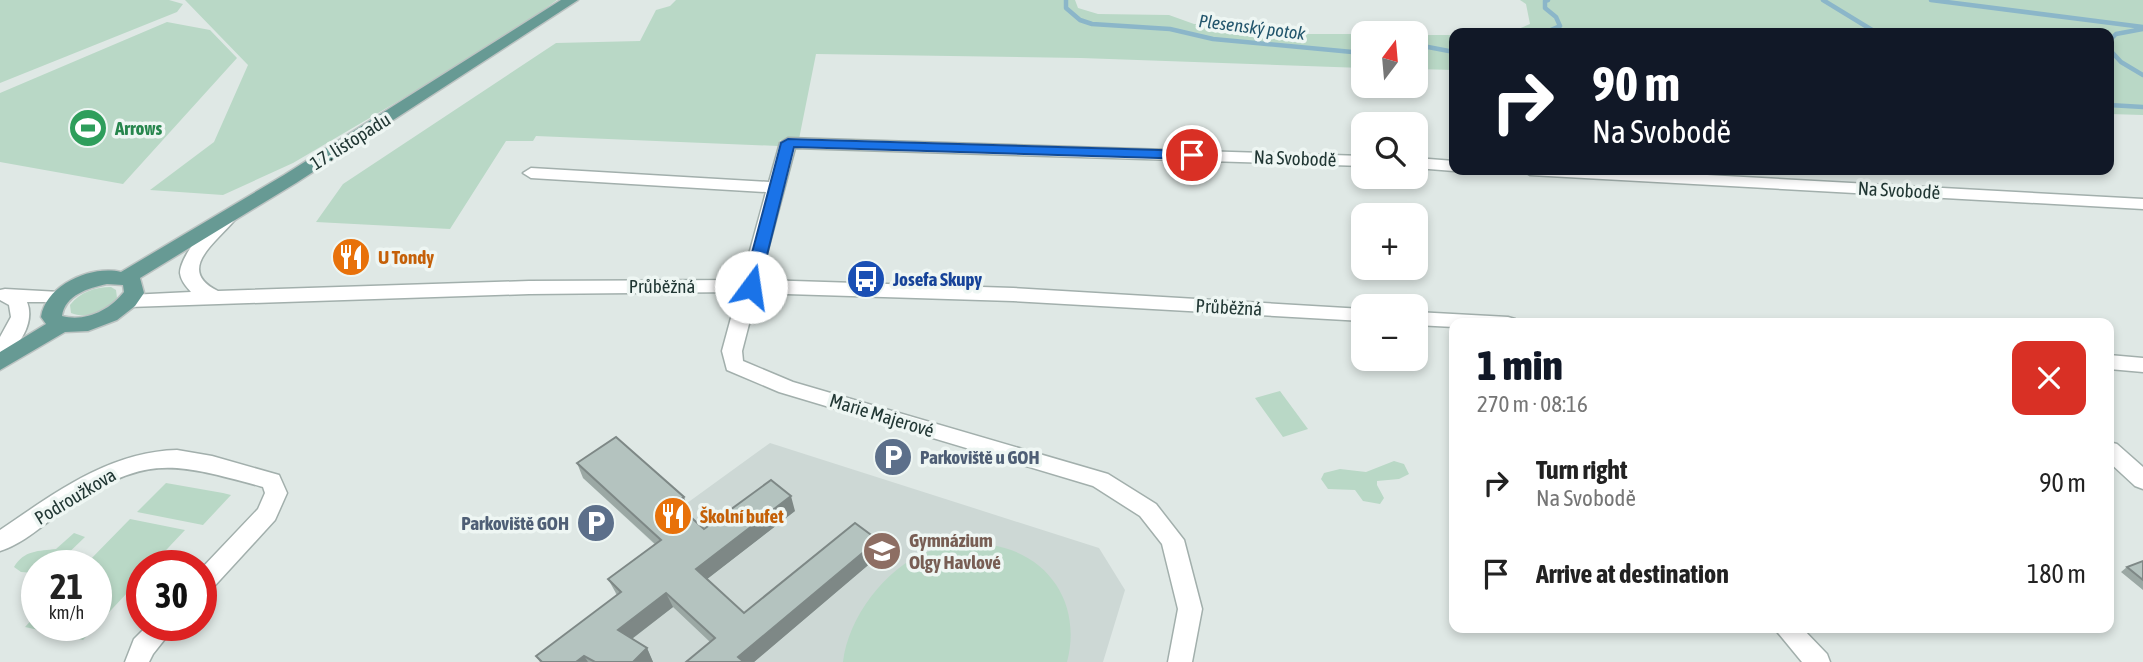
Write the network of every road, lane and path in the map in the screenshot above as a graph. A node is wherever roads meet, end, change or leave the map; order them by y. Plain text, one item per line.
1 (571, 0) edge
2 (1351, 161) edge
3 (1428, 164) edge
4 (1449, 166) edge
5 (531, 173) dead end
6 (1620, 175) edge
7 (776, 188) junction
8 (2143, 204) edge
9 (231, 214) junction
10 (125, 278) junction
11 (751, 287) junction
12 (6, 295) edge
13 (60, 298) junction
14 (216, 298) junction
15 (129, 301) junction
16 (1351, 314) edge
17 (1428, 319) edge
18 (1449, 320) edge
19 (62, 324) junction
20 (0, 349) edge
21 (0, 362) edge
22 (2114, 362) edge
23 (2143, 365) edge
24 (2114, 454) edge
25 (2143, 480) edge
26 (0, 542) edge
27 (217, 568) edge
28 (1791, 633) edge
29 (149, 641) edge
30 (137, 662) edge
31 (1180, 662) edge
32 (1818, 662) edge

1 - 9 main road, 17. listopadu
2 - 7 street, Na Svobodě
3 - 4 street
5 - 7 street
6 - 8 street, Na Svobodě
7 - 11 street, Na Svobodě
9 - 10 main road, 17. listopadu
9 - 14 street
10 - 13 main road
10 - 15 main road
11 - 14 street, Průběžná
11 - 16 street, Průběžná
11 - 31 street, Marie Majerové
12 - 13 street
12 - 20 street
13 - 19 main road
14 - 15 street, Průběžná
15 - 19 main road
17 - 18 street
19 - 21 main road
22 - 23 street
24 - 25 street
26 - 27 street, Podroužkova
28 - 32 street
29 - 30 street

